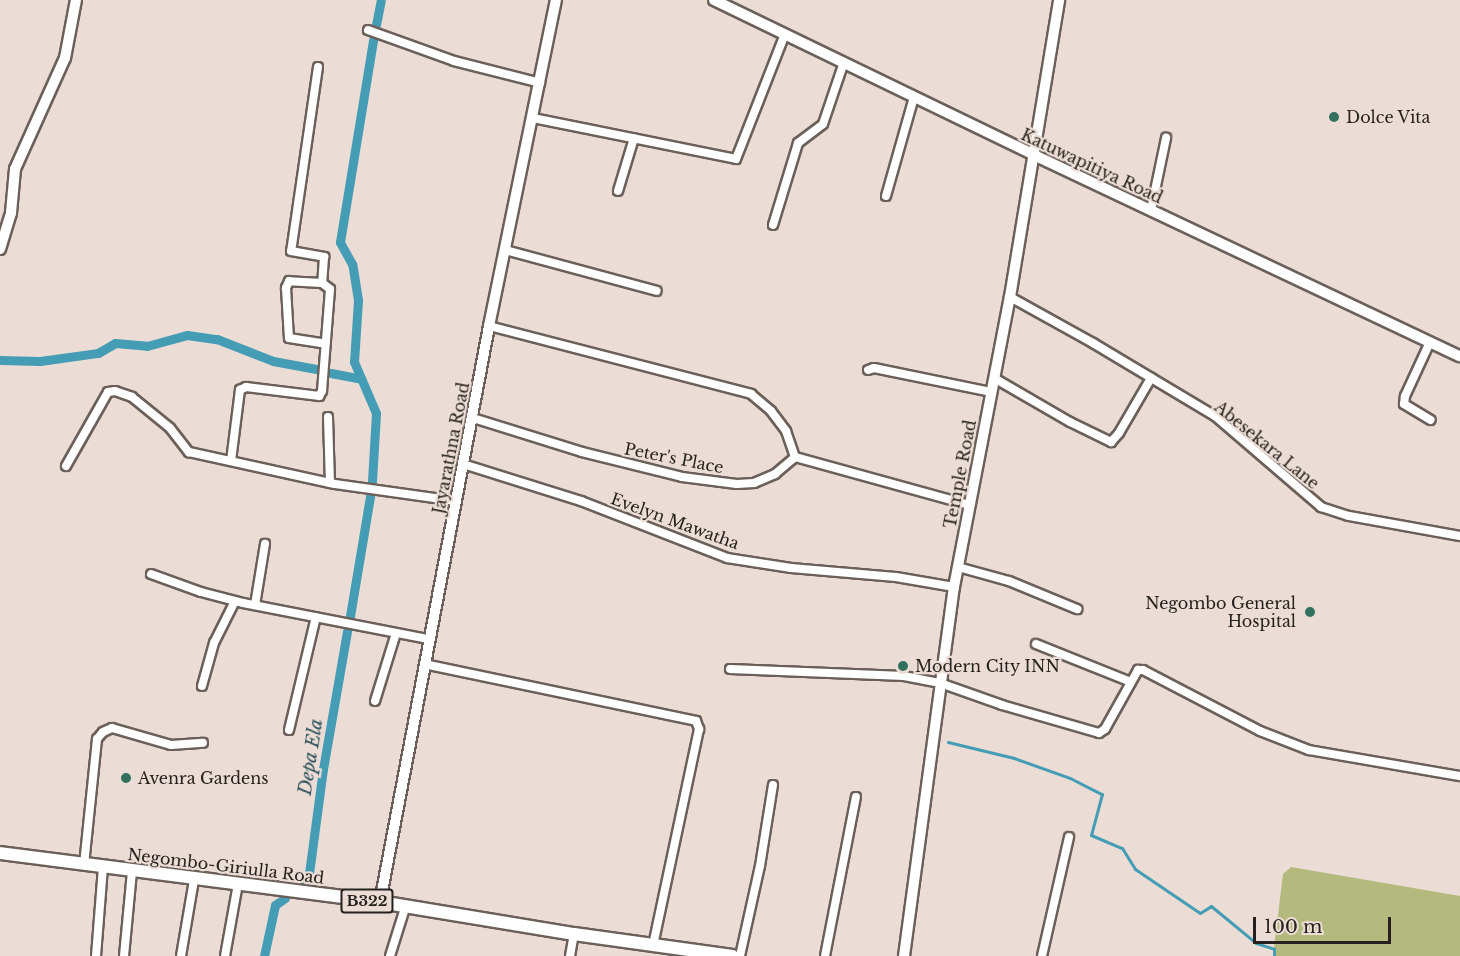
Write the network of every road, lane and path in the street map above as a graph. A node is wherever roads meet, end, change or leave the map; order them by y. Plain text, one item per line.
1 (76, 0) edge
2 (556, 0) edge
3 (1059, 0) edge
4 (718, 1) edge
5 (368, 30) dead end
6 (785, 34) junction
7 (844, 62) junction
8 (318, 67) dead end
9 (540, 83) junction
10 (914, 97) junction
11 (532, 118) junction
12 (634, 138) junction
13 (1166, 138) dead end
14 (1034, 155) junction
15 (618, 191) dead end
16 (886, 196) dead end
17 (1151, 210) junction
18 (773, 225) dead end
19 (0, 249) edge
20 (505, 250) junction
21 (322, 283) junction
22 (657, 291) dead end
23 (1010, 297) junction
24 (489, 326) junction
25 (1430, 342) junction
26 (326, 344) junction
27 (1460, 356) edge
28 (868, 370) dead end
29 (994, 378) junction
30 (1151, 378) junction
31 (991, 392) junction
32 (328, 417) dead end
33 (473, 418) junction
34 (1431, 420) dead end
35 (795, 457) junction
36 (231, 461) junction
37 (463, 464) junction
38 (66, 466) dead end
39 (330, 483) junction
40 (456, 501) junction
41 (969, 506) junction
42 (1460, 536) edge
43 (265, 544) dead end
44 (958, 567) junction
45 (151, 574) dead end
46 (954, 587) junction
47 (235, 601) junction
48 (255, 605) junction
49 (1077, 609) dead end
50 (316, 617) junction
51 (396, 633) junction
52 (429, 639) junction
53 (1036, 644) dead end
54 (424, 664) junction
55 (730, 669) dead end
56 (1131, 682) junction
57 (940, 683) junction
58 (202, 686) dead end
59 (375, 700) dead end
60 (289, 730) dead end
61 (202, 742) dead end
62 (1460, 776) edge
63 (773, 785) dead end
64 (856, 797) dead end
65 (1068, 837) dead end
66 (0, 853) edge
67 (84, 864) junction
68 (103, 867) junction
69 (132, 872) junction
70 (194, 880) junction
71 (238, 884) junction
72 (380, 902) junction
73 (405, 908) junction
74 (574, 934) junction
75 (653, 945) junction
76 (679, 952) edge
77 (96, 956) edge
78 (124, 956) edge
79 (181, 956) edge
80 (225, 956) edge
81 (390, 956) edge
82 (570, 956) edge
83 (732, 956) edge
84 (740, 956) edge
85 (825, 956) edge
86 (904, 956) edge
87 (1042, 956) edge

1 - 19 street
2 - 9 street, Jayarathna Road
3 - 14 street, Temple Road
4 - 6 street, Katuwapitiya Road
5 - 9 street
6 - 7 street, Katuwapitiya Road
6 - 12 street
7 - 10 street, Katuwapitiya Road
7 - 18 street
8 - 21 street
9 - 11 street, Jayarathna Road
10 - 14 street, Katuwapitiya Road
10 - 16 street
11 - 12 street
11 - 20 street, Jayarathna Road
12 - 15 street
13 - 17 street
14 - 17 street, Katuwapitiya Road
14 - 23 street, Temple Road
17 - 25 street, Katuwapitiya Road
20 - 22 street
20 - 24 street, Jayarathna Road
21 - 26 street
21 - 26 street
23 - 29 street, Temple Road
23 - 30 street, Abesekara Lane
24 - 33 street, Jayarathna Road
24 - 35 street
25 - 27 street, Katuwapitiya Road
25 - 34 street
26 - 36 street
28 - 31 street
29 - 30 street
29 - 31 street, Temple Road
30 - 42 street, Abesekara Lane
31 - 41 street, Temple Road
32 - 39 street
33 - 35 street, Peter's Place
33 - 37 street, Jayarathna Road
35 - 41 street
36 - 38 street
36 - 39 street
37 - 40 street, Jayarathna Road
37 - 46 street, Evelyn Mawatha
39 - 40 street
40 - 52 street, Jayarathna Road
41 - 44 street, Temple Road
43 - 48 street
44 - 46 street, Temple Road
44 - 49 street
45 - 47 street
46 - 57 street, Temple Road
47 - 48 street
47 - 58 street
48 - 50 street
50 - 51 street
50 - 60 street
51 - 52 street
51 - 59 street
52 - 54 street, Jayarathna Road
53 - 56 street
54 - 72 street, Jayarathna Road
54 - 75 street
55 - 57 street
56 - 57 street
56 - 62 street
57 - 86 street, Temple Road
61 - 67 street
63 - 84 street
64 - 85 street
65 - 87 street
66 - 67 main road, Negombo-Giriulla Road / B322
67 - 68 main road, Negombo-Giriulla Road / B322
68 - 69 main road, Negombo-Giriulla Road / B322
68 - 77 street
69 - 70 main road, Negombo-Giriulla Road / B322
69 - 78 street
70 - 71 main road, Negombo-Giriulla Road / B322
70 - 79 street
71 - 72 main road, Negombo-Giriulla Road / B322
71 - 80 street
72 - 73 main road, Negombo-Giriulla Road / B322
73 - 74 main road, Negombo-Giriulla Road / B322
73 - 81 street
74 - 75 main road, Negombo-Giriulla Road / B322
74 - 82 street
75 - 76 main road, Negombo-Giriulla Road / B322
76 - 83 main road, Negombo-Giriulla Road / B322

